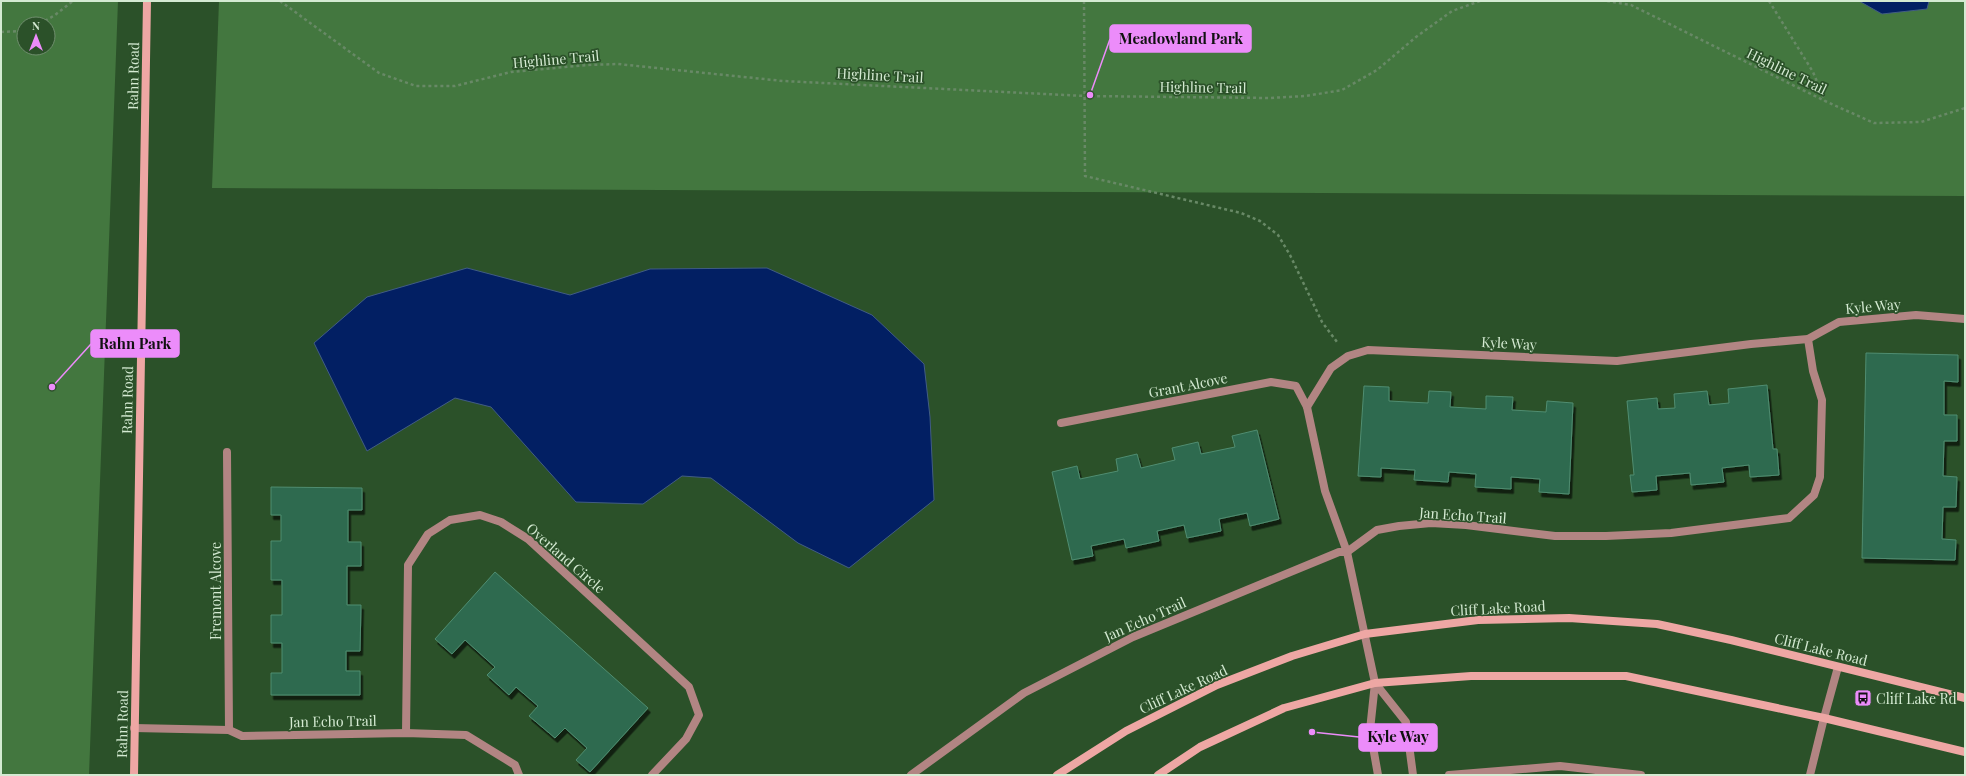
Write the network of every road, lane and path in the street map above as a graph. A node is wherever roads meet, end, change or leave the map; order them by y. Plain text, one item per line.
1 (73, 1) edge
2 (147, 1) edge
3 (280, 1) edge
4 (1084, 1) edge
5 (1480, 1) edge
6 (1607, 1) edge
7 (1768, 1) edge
8 (53, 16) edge
9 (16, 31) edge
10 (1, 32) edge
11 (1085, 96) junction
12 (1825, 101) junction
13 (1965, 108) edge
14 (1965, 319) edge
15 (1808, 339) junction
16 (1348, 356) junction
17 (1307, 407) junction
18 (1061, 423) dead end
19 (227, 452) dead end
20 (1348, 552) junction
21 (1365, 634) junction
22 (1838, 667) junction
23 (1375, 683) junction
24 (1965, 698) edge
25 (1824, 718) junction
26 (134, 728) junction
27 (229, 730) junction
28 (406, 733) junction
29 (1965, 752) edge
30 (134, 775) edge
31 (519, 775) edge
32 (652, 775) edge
33 (911, 775) edge
34 (1056, 775) edge
35 (1158, 775) edge
36 (1378, 775) edge
37 (1413, 775) edge
38 (1449, 775) edge
39 (1641, 775) edge
40 (1810, 775) edge

1 - 8 path
2 - 26 street, Rahn Road
3 - 11 path, Highline Trail
4 - 11 path
5 - 11 path, Highline Trail
6 - 12 path, Highline Trail
7 - 12 path
9 - 10 path
11 - 16 path
12 - 13 path, Highline Trail
14 - 15 street, Kyle Way
15 - 16 street, Kyle Way
15 - 20 street, Jan Echo Trail
16 - 17 street, Kyle Way
17 - 18 street, Grant Alcove
17 - 20 street
19 - 27 street, Fremont Alcove
20 - 21 street
20 - 33 street, Jan Echo Trail
21 - 22 street, Cliff Lake Road
21 - 23 street
21 - 34 street, Cliff Lake Road
22 - 24 street, Cliff Lake Road
22 - 25 street
23 - 25 street
23 - 35 street
23 - 36 street
23 - 37 street
25 - 29 street
25 - 40 street
26 - 27 street, Jan Echo Trail
26 - 30 street, Rahn Road
27 - 28 street, Jan Echo Trail
28 - 31 street, Jan Echo Trail
28 - 32 street, Overland Circle
38 - 39 street

